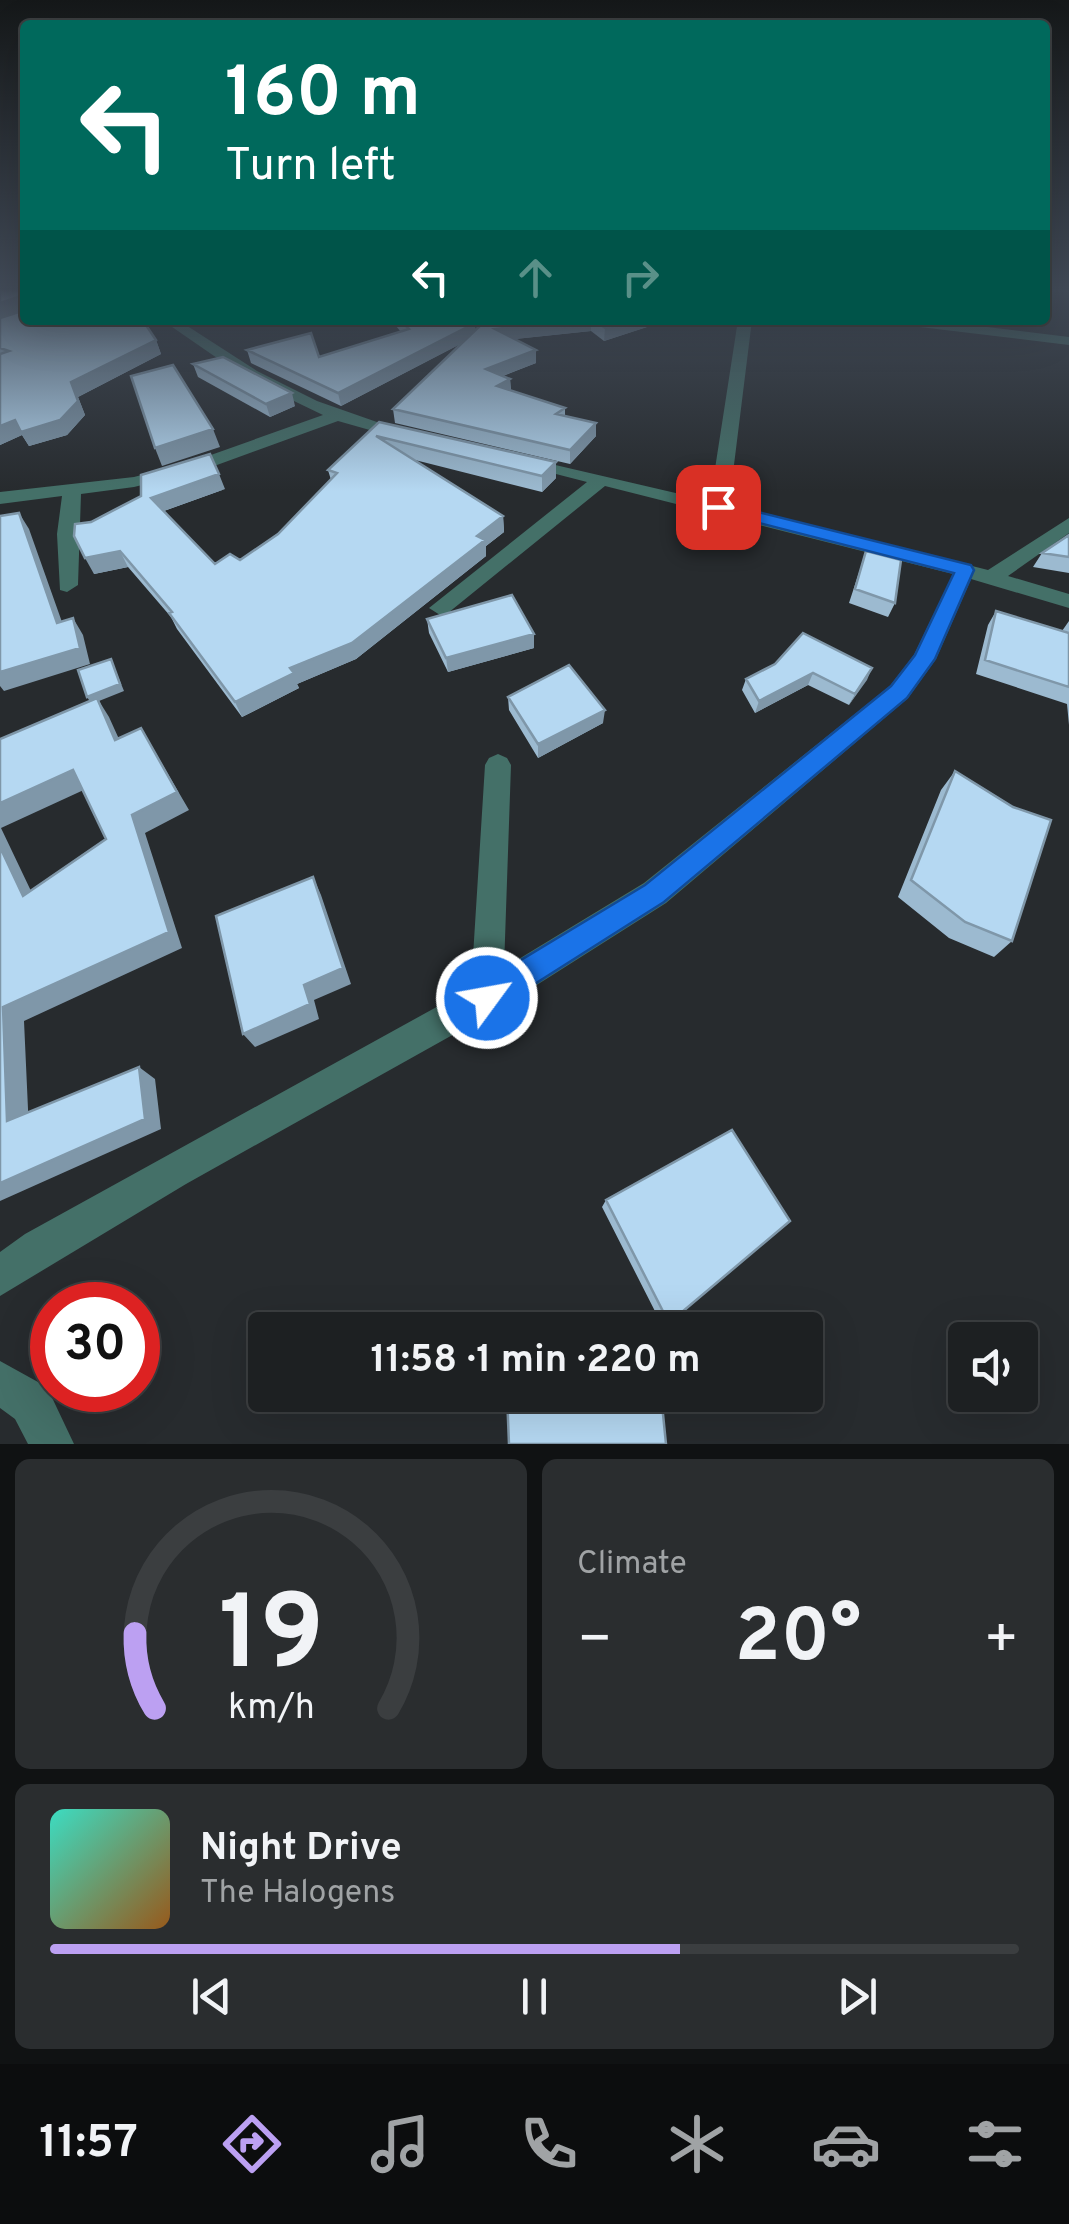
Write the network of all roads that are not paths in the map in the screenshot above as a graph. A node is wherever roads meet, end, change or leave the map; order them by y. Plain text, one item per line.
1 (223, 356) edge
2 (740, 356) edge
3 (338, 415) junction
4 (425, 439) edge
5 (502, 455) edge
6 (602, 479) junction
7 (72, 492) junction
8 (0, 498) edge
9 (718, 507) junction
10 (1069, 524) edge
11 (978, 573) junction
12 (68, 585) dead end
13 (1069, 601) edge
14 (440, 608) dead end
15 (498, 765) dead end
16 (487, 998) junction
17 (0, 1276) edge
18 (0, 1384) edge
19 (51, 1444) edge

1 - 3 street
2 - 9 street
3 - 4 street
3 - 7 street
5 - 6 street
6 - 9 street
6 - 14 street
7 - 8 street
7 - 12 street
9 - 11 street
10 - 11 street
11 - 13 street
11 - 16 street
15 - 16 street
16 - 17 street
18 - 19 street

